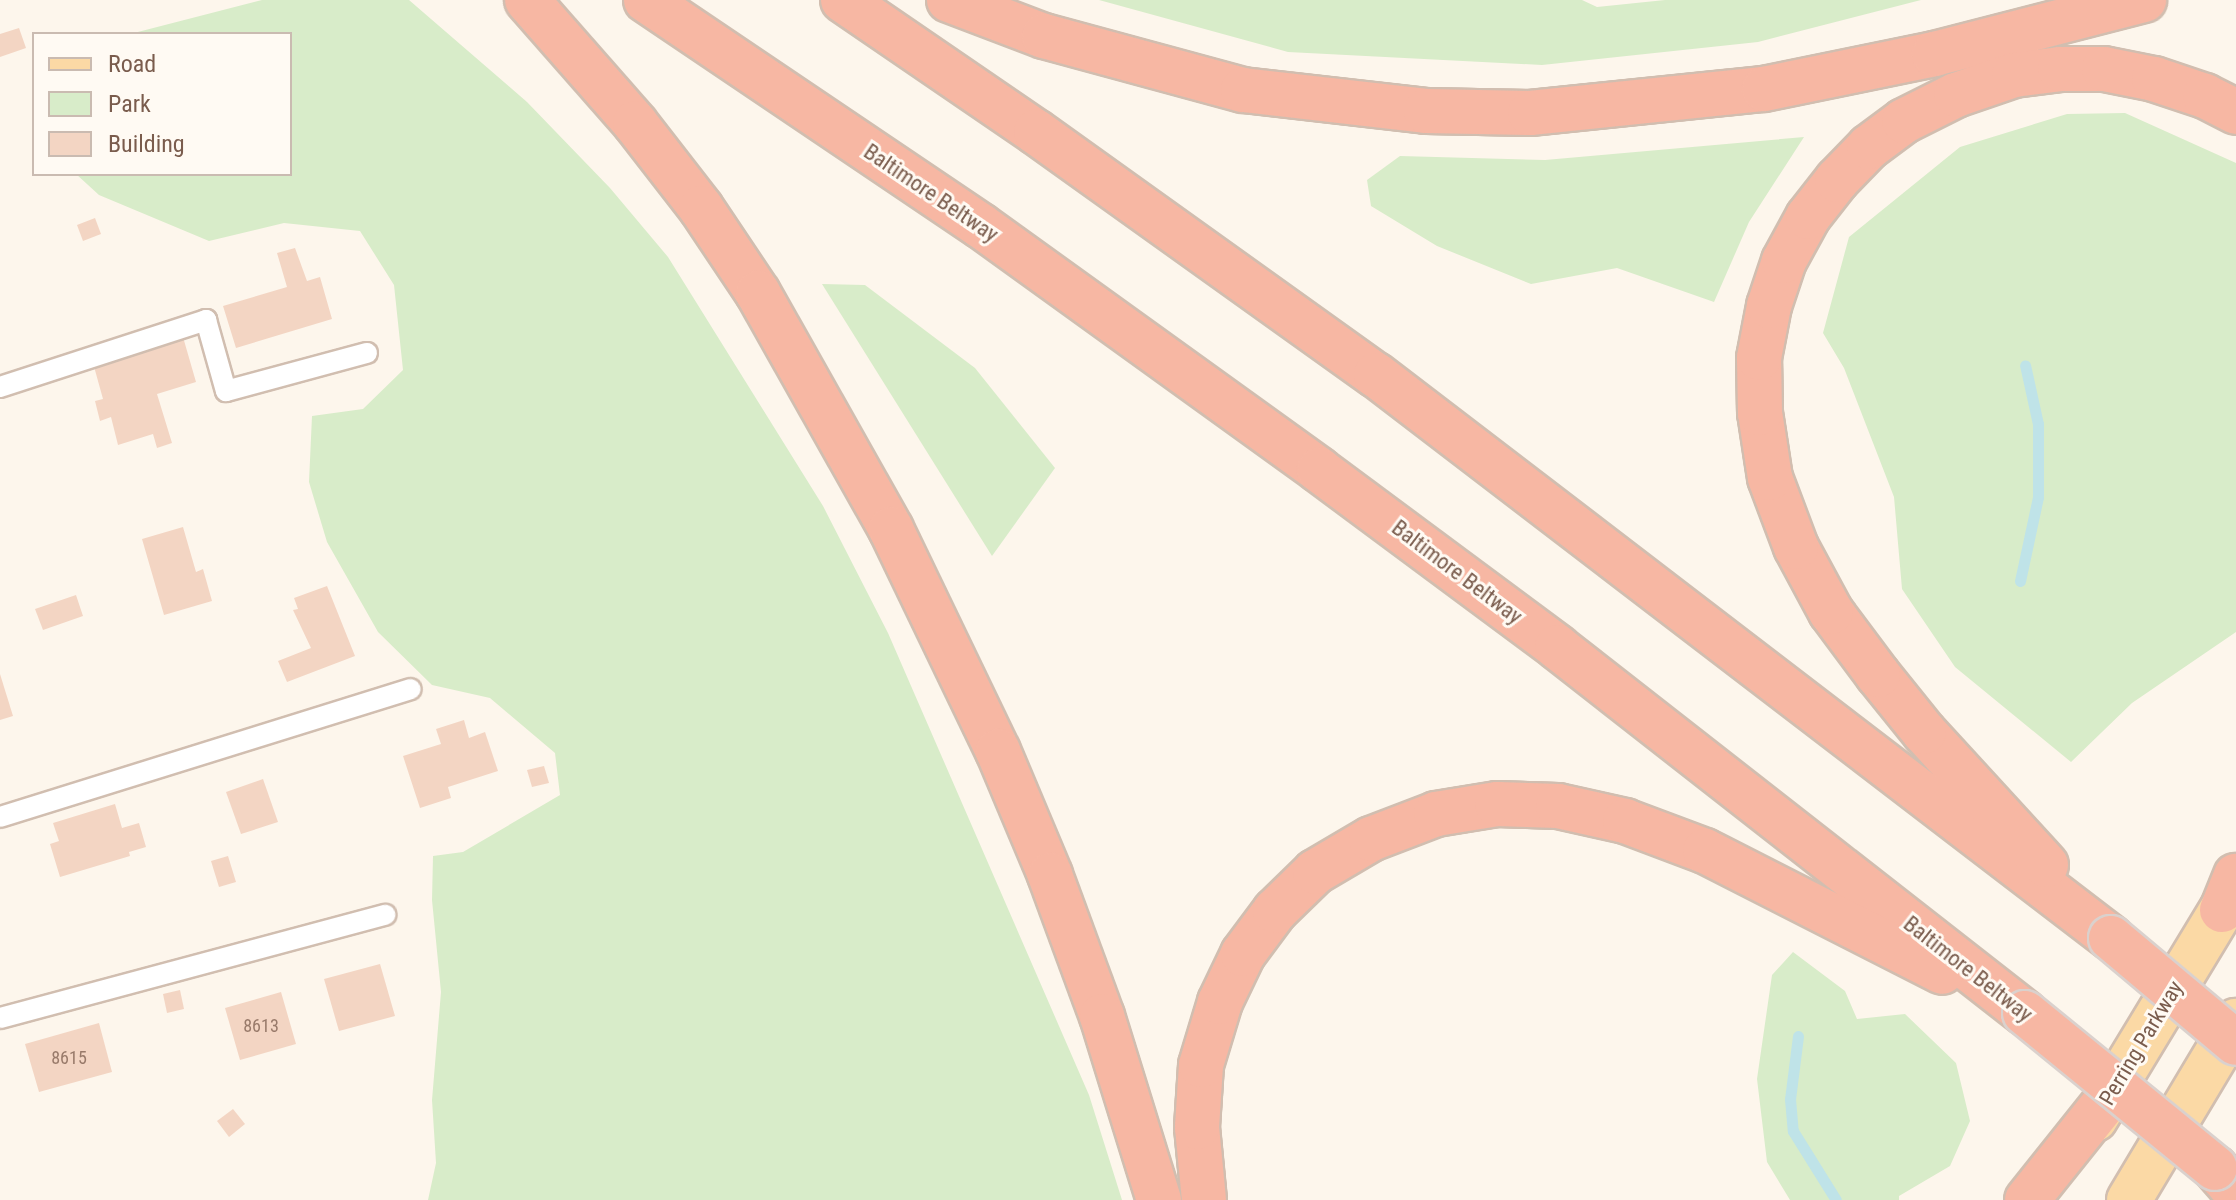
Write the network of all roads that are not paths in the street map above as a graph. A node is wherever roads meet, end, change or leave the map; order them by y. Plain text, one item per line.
1 (527, 0) edge
2 (646, 0) edge
3 (843, 0) edge
4 (949, 0) edge
5 (2144, 0) edge
6 (2236, 112) edge
7 (367, 353) dead end
8 (0, 387) edge
9 (411, 689) dead end
10 (0, 817) edge
11 (2231, 891) edge
12 (385, 915) dead end
13 (2092, 921) junction
14 (2025, 1013) junction
15 (0, 1018) edge
16 (2236, 1021) edge
17 (2236, 1043) edge
18 (2102, 1106) junction
19 (2229, 1182) edge
20 (1159, 1200) edge
21 (1204, 1200) edge
22 (2027, 1200) edge
23 (2047, 1200) edge
24 (2129, 1200) edge

1 - 20 highway
2 - 14 highway, Baltimore Beltway
3 - 13 highway
4 - 5 highway
6 - 13 highway
7 - 8 lane
9 - 10 lane
11 - 18 main road, Perring Parkway
12 - 15 lane
13 - 17 highway, bridge
14 - 19 highway, Baltimore Beltway, bridge
14 - 21 highway
16 - 24 main road
18 - 22 highway
18 - 23 main road, Perring Parkway

